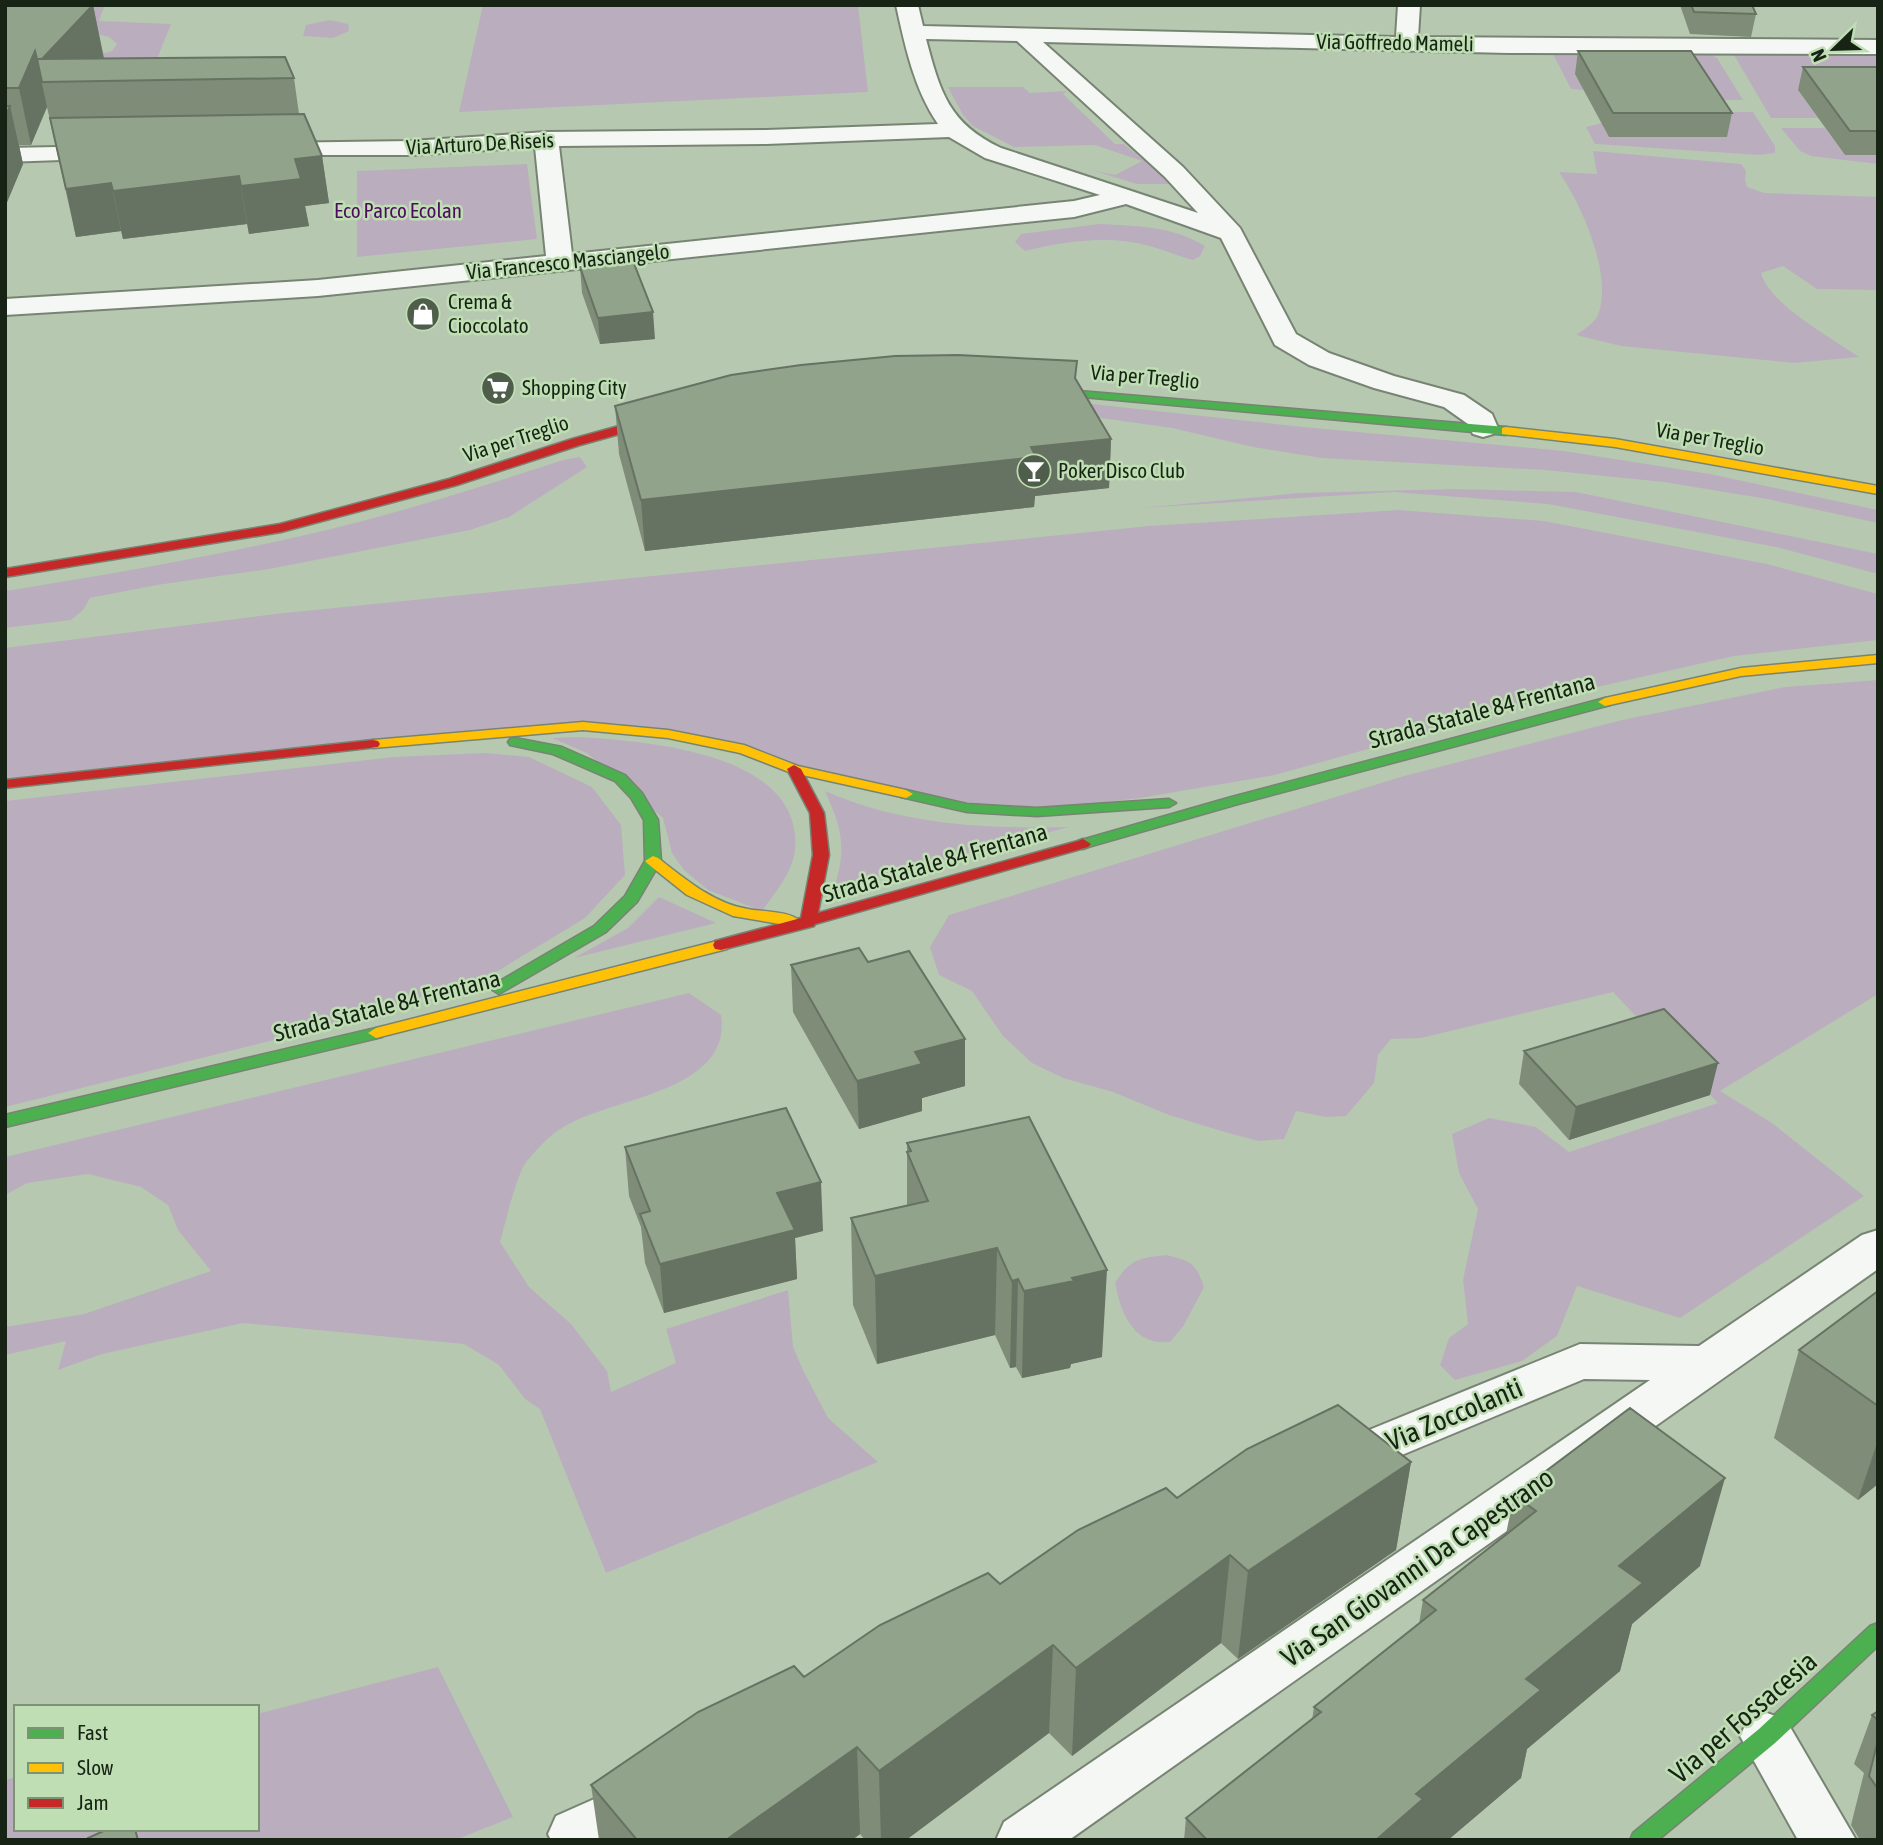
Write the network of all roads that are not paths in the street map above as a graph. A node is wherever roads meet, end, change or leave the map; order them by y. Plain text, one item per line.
1 (907, 5) edge
2 (1409, 5) edge
3 (913, 32) junction
4 (1022, 34) junction
5 (1408, 44) junction
6 (1878, 47) edge
7 (955, 130) junction
8 (546, 139) junction
9 (243, 151) edge
10 (131, 153) edge
11 (5, 155) edge
12 (1128, 196) junction
13 (1231, 233) junction
14 (560, 263) junction
15 (5, 307) edge
16 (1009, 388) edge
17 (688, 412) edge
18 (1483, 428) junction
19 (1878, 490) edge
20 (5, 573) edge
21 (1878, 659) edge
22 (461, 735) junction
23 (794, 769) junction
24 (5, 784) edge
25 (1234, 801) junction
26 (653, 860) junction
27 (808, 923) junction
28 (457, 1013) junction
29 (5, 1121) edge
30 (1878, 1246) edge
31 (1708, 1364) junction
32 (1302, 1480) edge
33 (1878, 1632) edge
34 (1767, 1736) junction
35 (689, 1779) edge
36 (580, 1840) edge
37 (1024, 1840) edge
38 (1642, 1840) edge
39 (1828, 1840) edge

1 - 3 street
2 - 5 street
3 - 4 street, Via Goffredo Mameli
3 - 7 street
4 - 5 street, Via Goffredo Mameli
4 - 13 street
5 - 6 street, Via Goffredo Mameli
7 - 8 street, Via Arturo De Riseis
7 - 12 street
8 - 9 street, Via Arturo De Riseis
8 - 14 street
10 - 11 street
12 - 13 street
12 - 14 street, Via Francesco Masciangelo
13 - 18 street
14 - 15 street, Via Francesco Masciangelo
16 - 18 main road, Via per Treglio
17 - 20 main road, Via per Treglio
18 - 19 main road, Via per Treglio
21 - 25 main road, Strada Statale 84 Frentana
22 - 23 main road
22 - 24 main road
22 - 26 main road
23 - 25 main road
23 - 27 main road
25 - 27 main road, Strada Statale 84 Frentana
26 - 27 main road
26 - 28 main road
27 - 28 main road, Strada Statale 84 Frentana
28 - 29 main road, Strada Statale 84 Frentana
30 - 31 street, Via San Giovanni Da Capestrano
31 - 32 street, Via Zoccolanti
31 - 37 street, Via San Giovanni Da Capestrano
33 - 34 main road, Via per Fossacesia
34 - 38 main road, Via per Fossacesia
34 - 39 street
35 - 36 street

